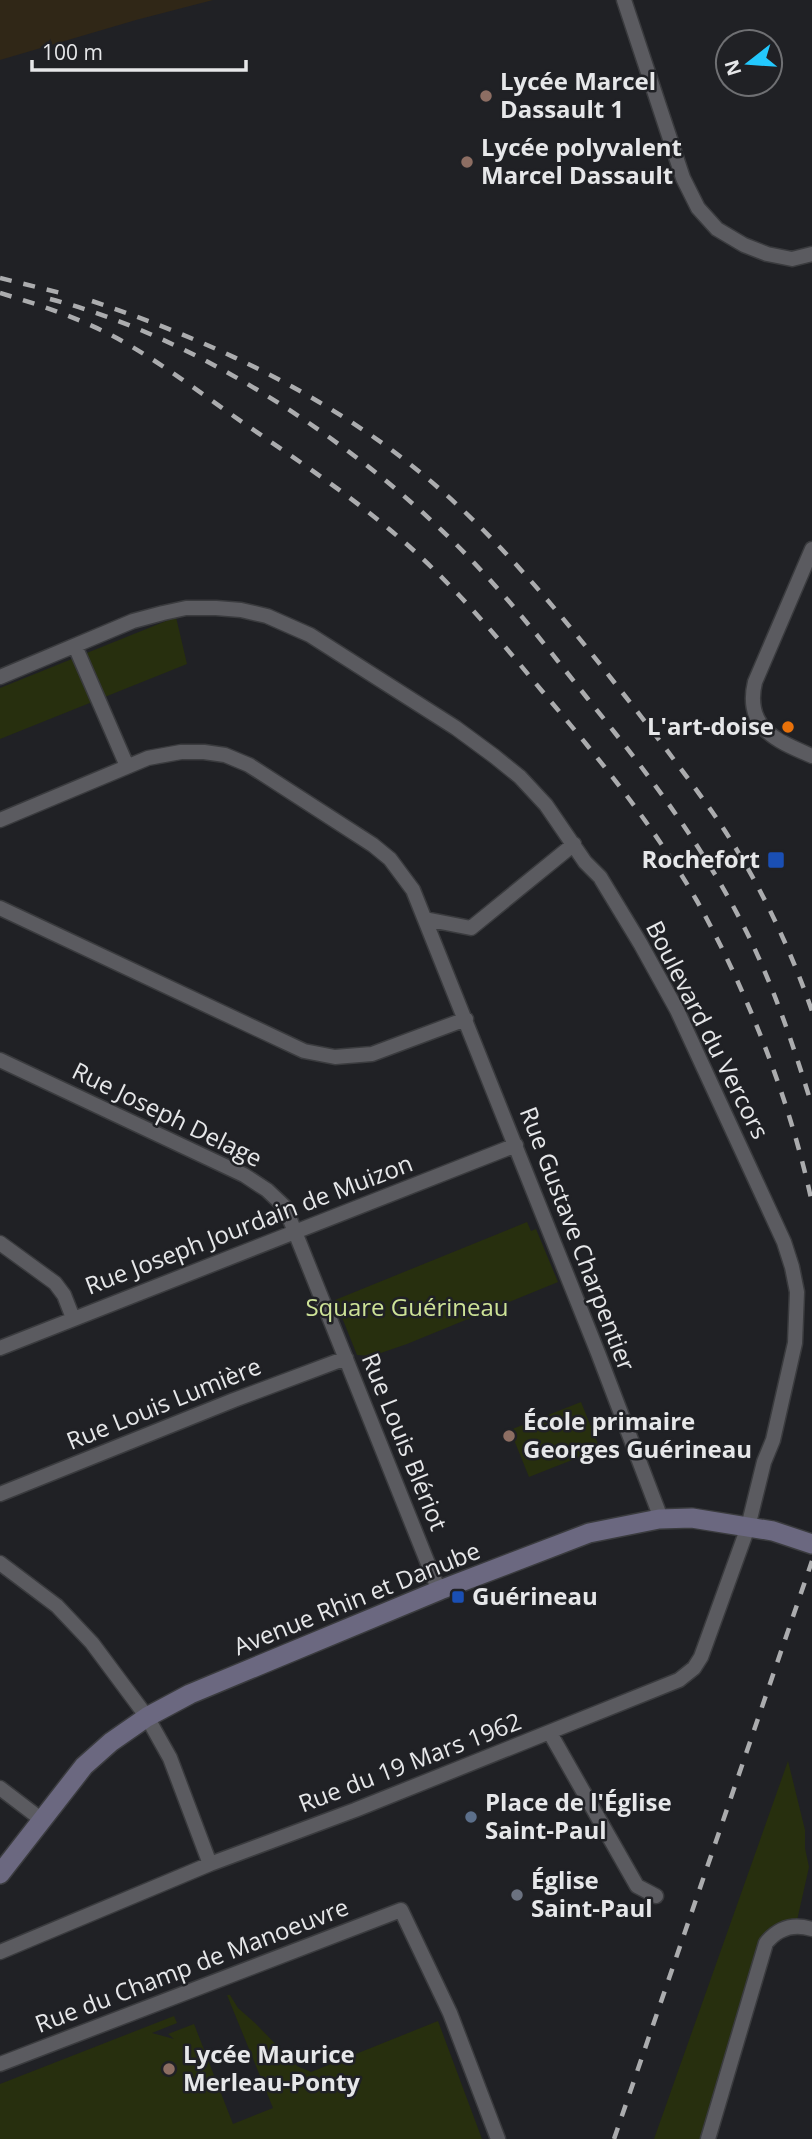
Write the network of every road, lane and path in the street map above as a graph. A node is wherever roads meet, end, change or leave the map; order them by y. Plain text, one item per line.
1 (624, 0) edge
2 (812, 254) edge
3 (812, 550) edge
4 (75, 646) junction
5 (0, 677) edge
6 (812, 757) edge
7 (127, 766) junction
8 (0, 820) edge
9 (574, 844) junction
10 (0, 908) edge
11 (425, 919) junction
12 (466, 1019) junction
13 (0, 1060) edge
14 (516, 1146) junction
15 (296, 1231) junction
16 (0, 1243) edge
17 (73, 1318) junction
18 (0, 1348) edge
19 (346, 1358) junction
20 (0, 1494) edge
21 (659, 1519) junction
22 (748, 1527) junction
23 (807, 1543) edge
24 (0, 1563) edge
25 (440, 1590) junction
26 (147, 1717) junction
27 (550, 1733) junction
28 (0, 1788) edge
29 (42, 1820) junction
30 (210, 1864) junction
31 (0, 1874) edge
32 (656, 1896) dead end
33 (812, 1928) edge
34 (0, 1952) edge
35 (0, 2064) edge
36 (498, 2139) edge
37 (708, 2139) edge

1 - 2 street
3 - 6 street
4 - 5 street, Boulevard du Vercors
4 - 7 street
4 - 9 street, Boulevard du Vercors
7 - 8 street, Rue Gustave Charpentier
7 - 11 street, Rue Gustave Charpentier
9 - 11 street
9 - 22 street, Boulevard du Vercors
10 - 12 street
11 - 12 street, Rue Gustave Charpentier
12 - 14 street, Rue Gustave Charpentier
13 - 15 street, Rue Joseph Delage
14 - 15 street, Rue Joseph Jourdain de Muizon
14 - 21 street, Rue Gustave Charpentier
15 - 17 street, Rue Joseph Jourdain de Muizon
15 - 19 street, Rue Louis Blériot
16 - 17 street
17 - 18 street, Rue Joseph Jourdain de Muizon
19 - 20 street, Rue Louis Lumière
19 - 25 street, Rue Louis Blériot
21 - 22 street, Avenue Rhin et Danube
21 - 25 street, Avenue Rhin et Danube
22 - 23 street, Avenue Rhin et Danube
22 - 27 street, Rue du 19 Mars 1962
24 - 26 street
25 - 26 street, Avenue Rhin et Danube
26 - 29 street, Avenue Rhin et Danube
26 - 30 street
27 - 30 street, Rue du 19 Mars 1962
27 - 32 street
28 - 29 street
29 - 31 street, Avenue Rhin et Danube
30 - 34 street, Rue du 19 Mars 1962
33 - 37 street
35 - 36 street, Rue du Champ de Manoeuvre

